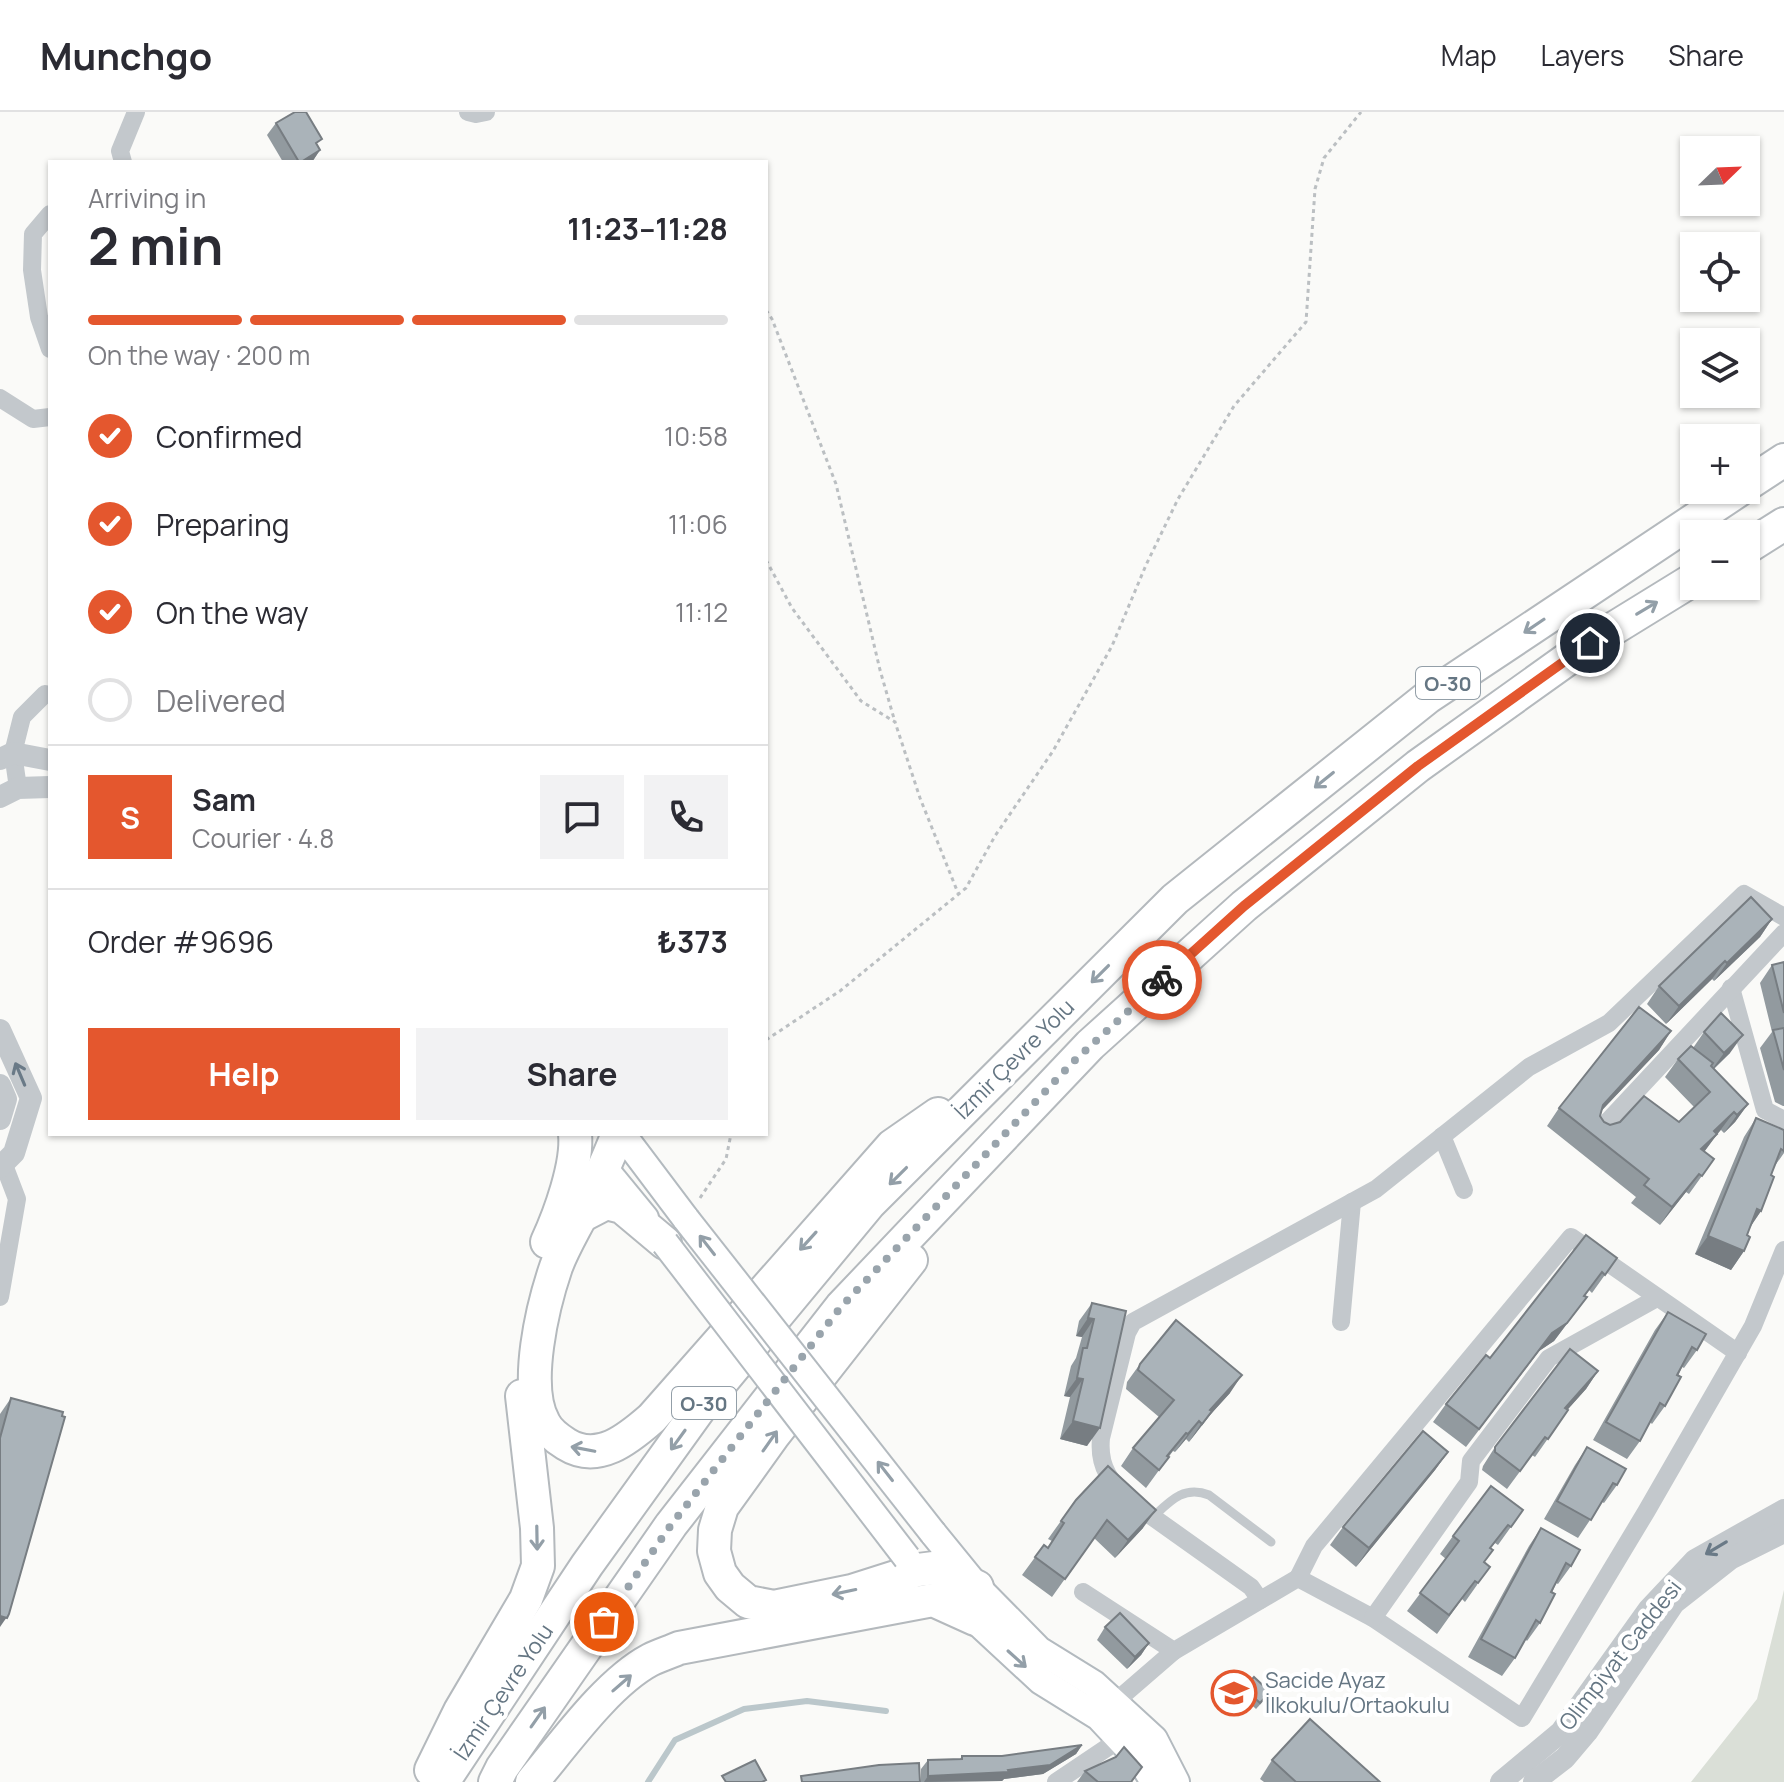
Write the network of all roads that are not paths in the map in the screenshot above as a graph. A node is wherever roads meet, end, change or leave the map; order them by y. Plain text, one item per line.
1 (468, 112) edge
2 (486, 112) edge
3 (135, 113) edge
4 (122, 160) edge
5 (48, 216) edge
6 (48, 343) edge
7 (0, 398) edge
8 (48, 417) edge
9 (1784, 460) edge
10 (1760, 476) edge
11 (1718, 504) edge
12 (1784, 524) edge
13 (1760, 539) edge
14 (1680, 588) edge
15 (48, 695) edge
16 (7, 756) edge
17 (48, 760) edge
18 (48, 787) edge
19 (9, 792) edge
20 (1784, 917) edge
21 (1784, 933) edge
22 (1731, 988) junction
23 (0, 1030) edge
24 (1012, 1061) junction
25 (0, 1085) edge
26 (1042, 1094) junction
27 (0, 1119) edge
28 (1784, 1120) edge
29 (1599, 1131) edge
30 (1442, 1136) junction
31 (601, 1142) edge
32 (2, 1166) edge
33 (1464, 1190) dead end
34 (1352, 1202) junction
35 (570, 1215) junction
36 (676, 1231) junction
37 (1784, 1250) edge
38 (0, 1297) edge
39 (1657, 1298) junction
40 (1341, 1322) dead end
41 (1738, 1353) junction
42 (1784, 1510) edge
43 (1153, 1517) junction
44 (1784, 1532) edge
45 (933, 1533) junction
46 (1271, 1542) dead end
47 (921, 1576) junction
48 (1298, 1578) junction
49 (977, 1587) junction
50 (1083, 1592) dead end
51 (1260, 1600) junction
52 (1373, 1618) junction
53 (975, 1619) joint
54 (1174, 1651) junction
55 (1115, 1702) junction
56 (1120, 1739) junction
57 (425, 1782) edge
58 (443, 1782) edge
59 (495, 1782) edge
60 (532, 1782) edge
61 (1056, 1782) edge
62 (1154, 1782) edge
63 (1176, 1782) edge
64 (1501, 1782) edge
65 (1534, 1782) edge

1 - 2 street
3 - 4 street
5 - 6 street
7 - 8 street
9 - 10 highway
11 -> 24 highway, İzmir Çevre Yolu / O-30
12 - 13 highway
26 -> 14 highway, İzmir Çevre Yolu / O-30
15 - 16 street
16 - 17 street
16 - 19 street
18 - 19 street
20 - 30 street
21 - 22 street
22 - 28 street
22 - 29 street
32 -> 23 street
24 -> 35 highway
24 -> 58 highway, İzmir Çevre Yolu / O-30
25 - 27 street
47 -> 26 highway
59 -> 26 highway, İzmir Çevre Yolu / O-30
30 - 33 street
30 - 34 street
31 - 35 highway
31 - 35 highway
31 - 36 main road
31 - 36 main road
32 - 38 street
34 - 40 street
34 - 43 street
35 - 36 highway
35 -> 57 highway
45 -> 36 main road, bridge
36 - 47 main road, bridge
37 - 41 street
39 - 41 street
39 - 48 street
39 - 52 street
41 - 52 street
42 -> 64 street, Olimpiyat Caddesi
43 - 46 lane
43 - 51 street
44 - 65 street, Olimpiyat Caddesi
45 - 47 highway
45 - 49 main road
47 - 49 highway
47 - 53 highway
60 -> 47 highway
48 - 51 street
48 - 52 street
49 - 55 main road
50 - 54 street
51 - 54 street
53 -> 56 main road
54 - 55 street
55 - 63 main road
56 - 61 street
56 - 62 main road

